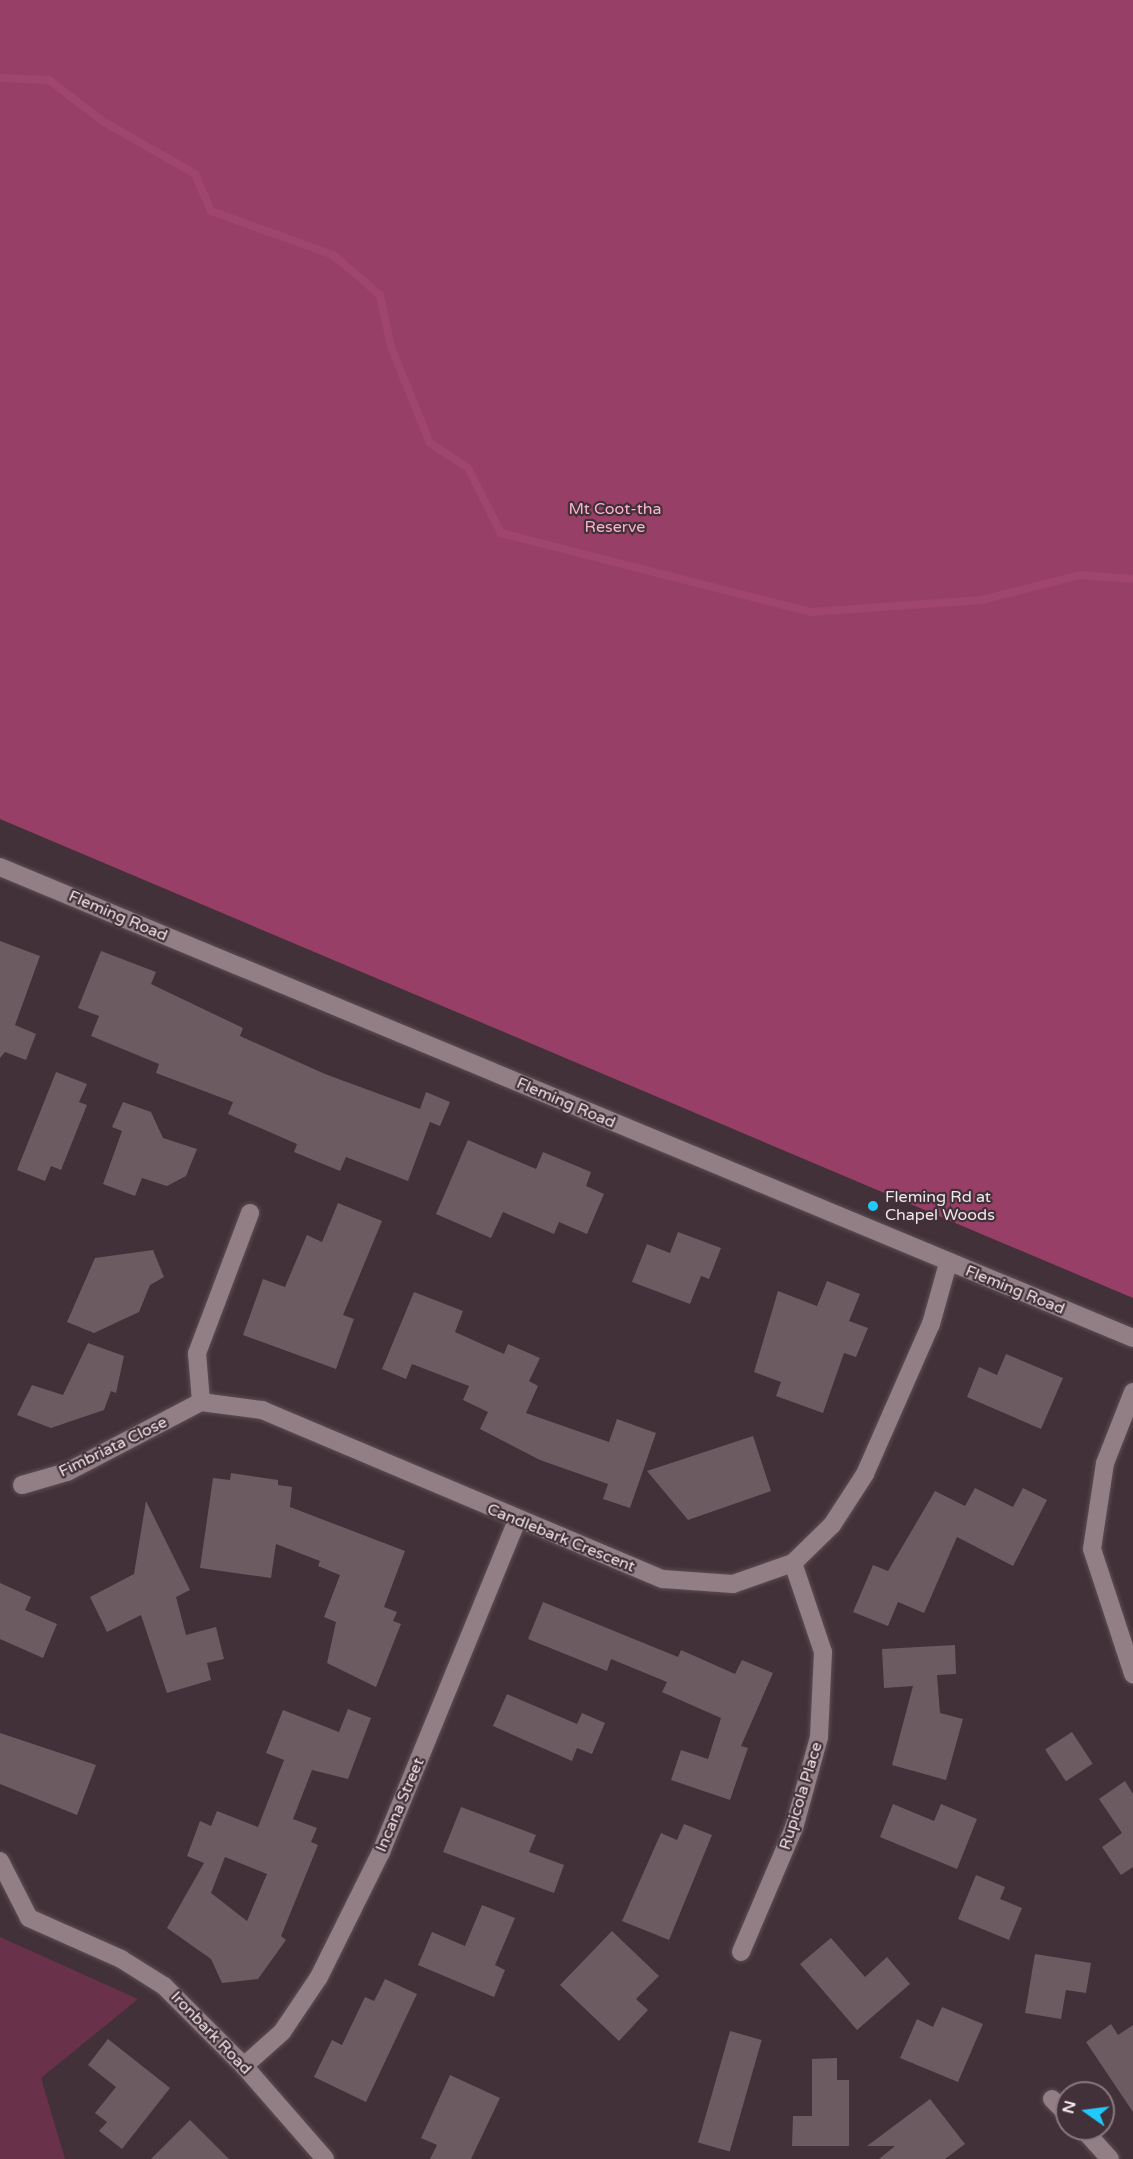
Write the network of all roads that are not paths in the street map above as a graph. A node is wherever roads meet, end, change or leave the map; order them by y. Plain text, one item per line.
1 (0, 867) edge
2 (250, 1213) dead end
3 (948, 1263) junction
4 (1133, 1338) edge
5 (1133, 1392) edge
6 (201, 1402) junction
7 (22, 1485) dead end
8 (516, 1521) junction
9 (793, 1563) junction
10 (1133, 1674) edge
11 (0, 1862) edge
12 (8, 1901) edge
13 (741, 1952) dead end
14 (244, 2066) junction
15 (1052, 2099) dead end
16 (1055, 2102) edge
17 (1094, 2141) edge
18 (324, 2159) edge
19 (1110, 2159) edge

1 - 3 street, Fleming Road
2 - 6 street
3 - 4 street, Fleming Road
3 - 9 street, Candlebark Crescent
5 - 10 street
6 - 7 street, Fimbriata Close
6 - 8 street, Candlebark Crescent
8 - 9 street, Candlebark Crescent
8 - 14 street, Incana Street
9 - 13 street, Rupicola Place
11 - 12 street, Ironbark Road
12 - 14 street, Ironbark Road
14 - 18 street, Ironbark Road
15 - 16 street
17 - 19 street

